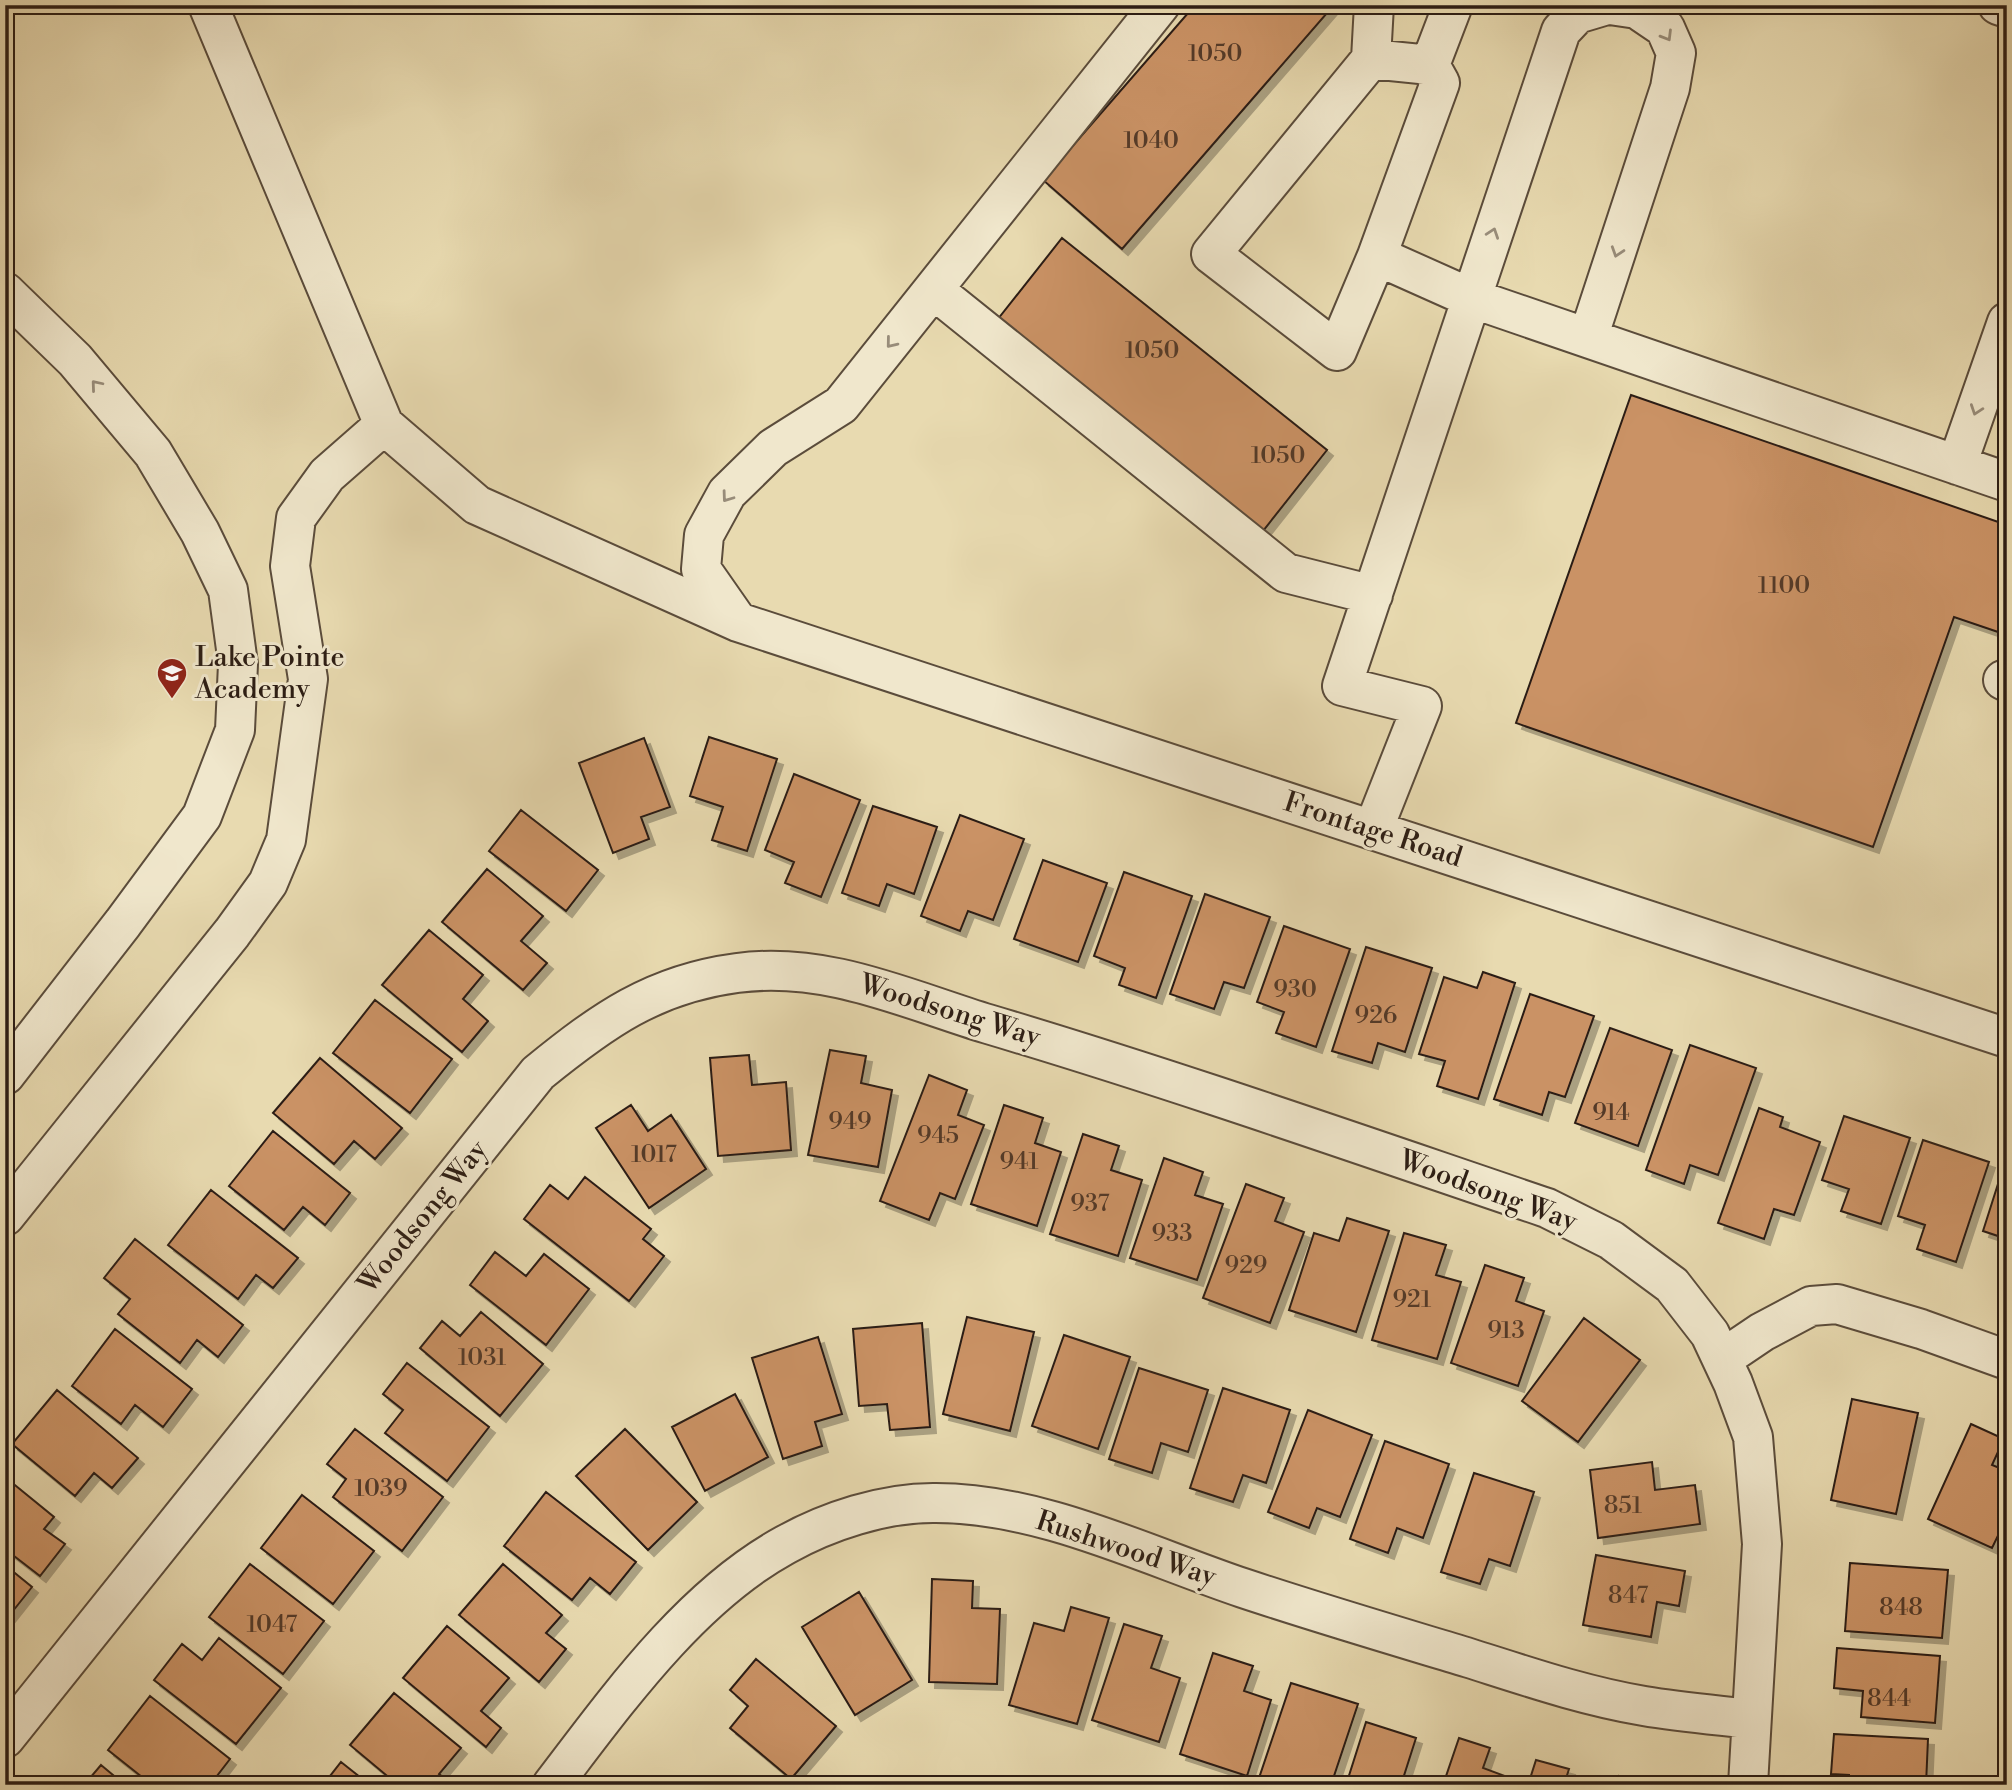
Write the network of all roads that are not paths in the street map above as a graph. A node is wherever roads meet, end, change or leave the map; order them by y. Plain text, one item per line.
1 (208, 5) edge
2 (1160, 5) edge
3 (1374, 5) edge
4 (1453, 5) edge
5 (1609, 5) edge
6 (1998, 5) edge
7 (2007, 8) edge
8 (1371, 59) junction
9 (1430, 65) junction
10 (1377, 256) junction
11 (933, 290) junction
12 (6, 293) edge
13 (1471, 298) junction
14 (2007, 322) edge
15 (1588, 338) junction
16 (384, 425) junction
17 (1957, 465) junction
18 (2007, 482) edge
19 (1373, 595) junction
20 (738, 622) junction
21 (1373, 830) junction
22 (2007, 1038) edge
23 (5, 1075) edge
24 (5, 1216) edge
25 (1722, 1359) junction
26 (2007, 1360) edge
27 (1751, 1719) junction
28 (5, 1738) edge
29 (551, 1785) edge
30 (1748, 1785) edge

1 - 16 street
2 - 11 street
3 - 8 street
4 - 9 street
13 -> 5 street
5 -> 15 street
6 - 7 street
8 - 9 street
8 - 10 street
9 - 10 street
10 - 13 street
11 - 19 street
11 -> 20 street
23 -> 12 street
13 - 15 street
13 - 19 street
14 -> 17 street
15 - 17 street
16 - 20 street, Frontage Road
16 - 24 street
17 - 18 street
19 - 21 street
20 - 21 street, Frontage Road
21 - 22 street, Frontage Road
25 - 26 street
25 - 27 street, Woodsong Way
25 - 28 street, Woodsong Way
27 - 29 street, Rushwood Way
27 - 30 street, Woodsong Way

